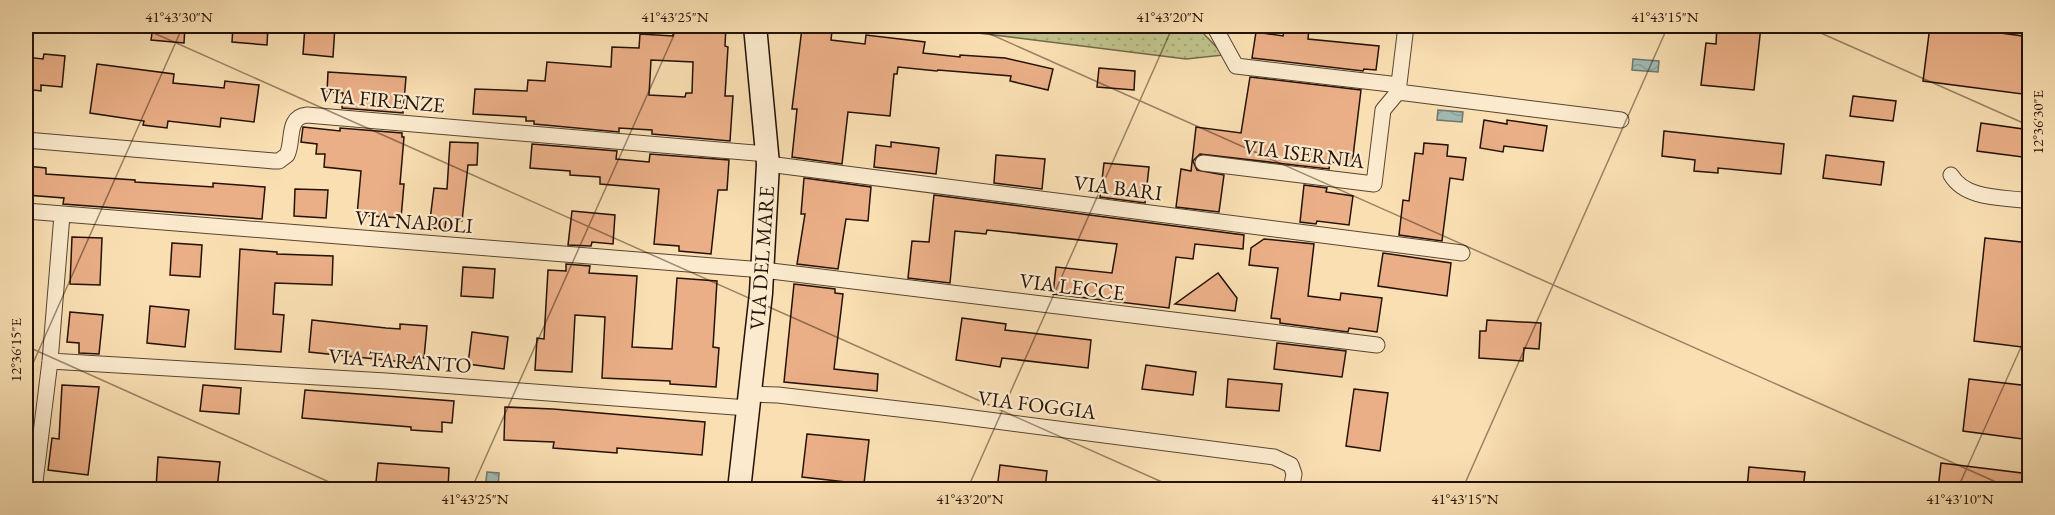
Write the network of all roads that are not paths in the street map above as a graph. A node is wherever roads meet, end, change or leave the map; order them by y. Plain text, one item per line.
1 (755, 26) edge
2 (1214, 26) edge
3 (1406, 26) edge
4 (1399, 88) junction
5 (1621, 120) dead end
6 (26, 140) edge
7 (768, 159) junction
8 (1203, 163) dead end
9 (1951, 174) dead end
10 (2030, 201) edge
11 (26, 211) edge
12 (62, 215) junction
13 (1462, 253) dead end
14 (763, 270) junction
15 (1377, 345) dead end
16 (50, 361) junction
17 (749, 401) junction
18 (34, 489) edge
19 (739, 489) edge
20 (1291, 489) edge

1 - 7 main road, VIA DEL MARE
2 - 4 street
3 - 4 street, VIA ISERNIA
4 - 5 street
4 - 8 street, VIA ISERNIA
6 - 7 street, VIA FIRENZE
7 - 13 street, VIA BARI
7 - 14 main road, VIA DEL MARE
9 - 10 street
11 - 12 street, VIA NAPOLI
12 - 14 street, VIA NAPOLI
12 - 16 street
14 - 15 street, VIA LECCE
14 - 17 main road, VIA DEL MARE
16 - 17 street, VIA TARANTO
16 - 18 street
17 - 19 main road, VIA DEL MARE
17 - 20 street, VIA FOGGIA

